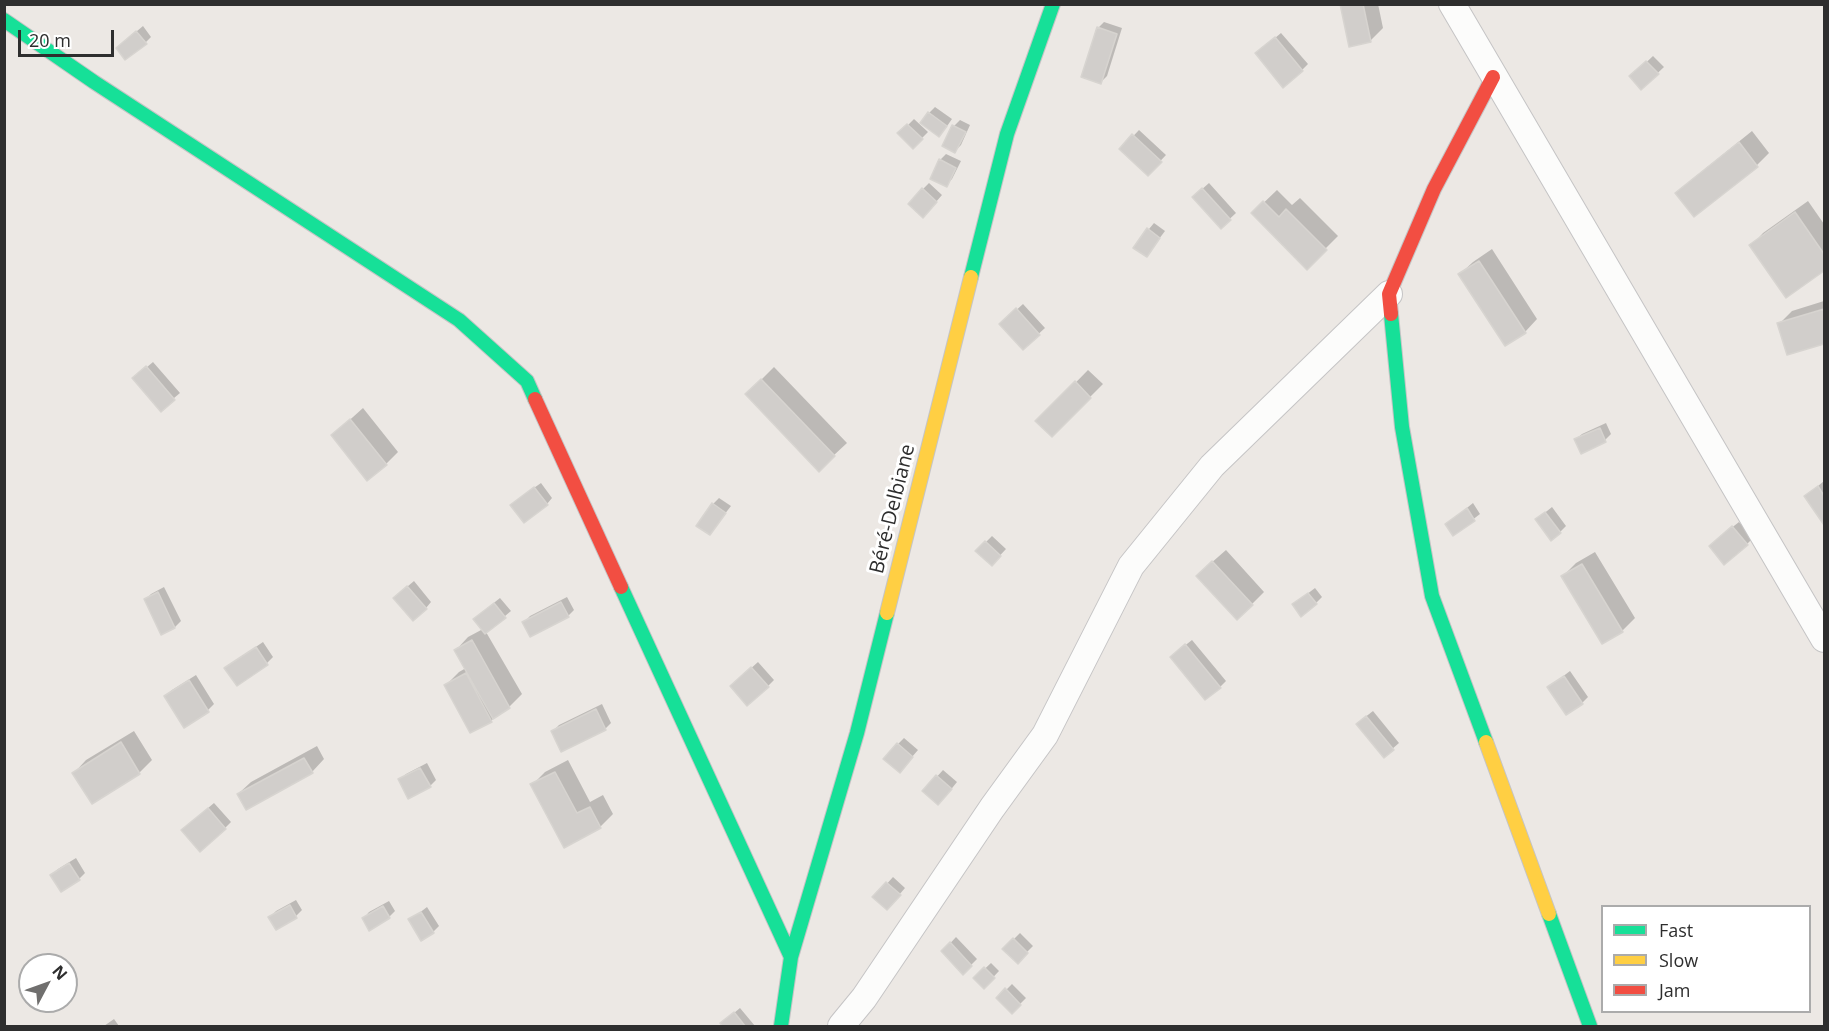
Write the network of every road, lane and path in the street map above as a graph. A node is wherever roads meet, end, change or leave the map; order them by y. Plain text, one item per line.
1 (1053, 4) edge
2 (1452, 4) edge
3 (4, 20) edge
4 (1493, 76) junction
5 (1389, 294) junction
6 (1824, 639) edge
7 (791, 957) junction
8 (781, 1026) edge
9 (841, 1026) edge
10 (1590, 1026) edge

1 - 7 street, Béré-Delbiane
2 - 4 street
3 - 7 street
4 - 5 street
4 - 6 street
5 - 9 street
5 - 10 street
7 - 8 street, Béré-Delbiane

